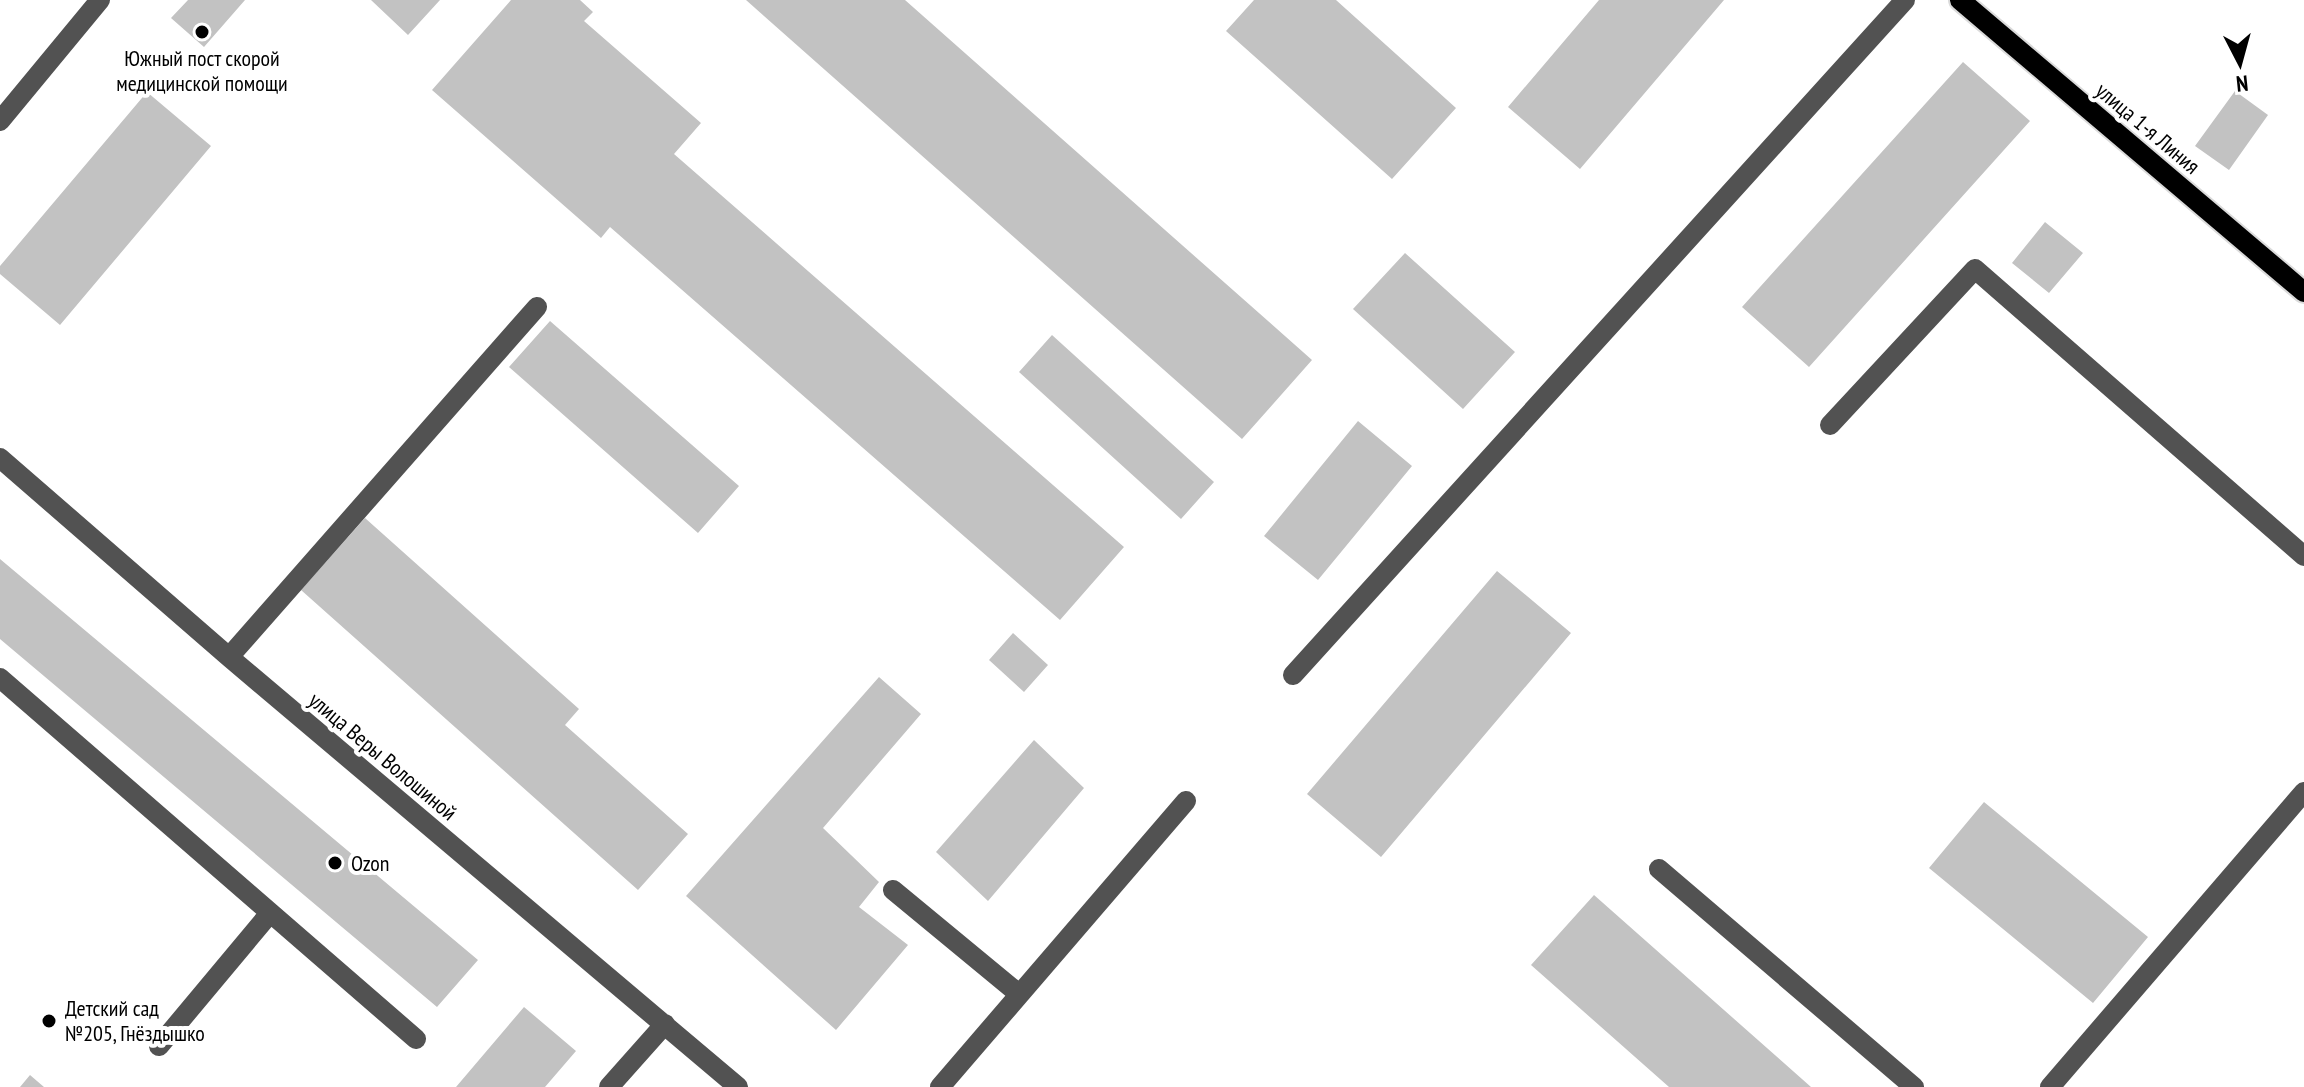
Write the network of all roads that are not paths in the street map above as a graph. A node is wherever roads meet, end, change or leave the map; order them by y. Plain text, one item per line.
1 (100, 0) edge
2 (1905, 0) edge
3 (1960, 0) edge
4 (0, 121) edge
5 (2304, 292) edge
6 (537, 307) dead end
7 (1830, 425) dead end
8 (0, 458) edge
9 (2304, 556) edge
10 (229, 657) junction
11 (1293, 675) dead end
12 (0, 678) edge
13 (2304, 792) edge
14 (1186, 801) dead end
15 (1659, 869) dead end
16 (893, 890) dead end
17 (270, 913) junction
18 (1019, 994) junction
19 (665, 1024) junction
20 (416, 1039) dead end
21 (159, 1046) dead end
22 (609, 1087) edge
23 (738, 1087) edge
24 (940, 1087) edge
25 (1914, 1087) edge
26 (2050, 1087) edge

1 - 4 street
2 - 11 street
3 - 5 main road, улица 1-я Линия
6 - 10 street
7 - 9 street
8 - 10 street, улица Веры Волошиной
10 - 19 street, улица Веры Волошиной
12 - 17 street
13 - 26 street
14 - 18 street
15 - 25 street
16 - 18 street
17 - 20 street
17 - 21 street
18 - 24 street
19 - 22 street
19 - 23 street, улица Веры Волошиной

